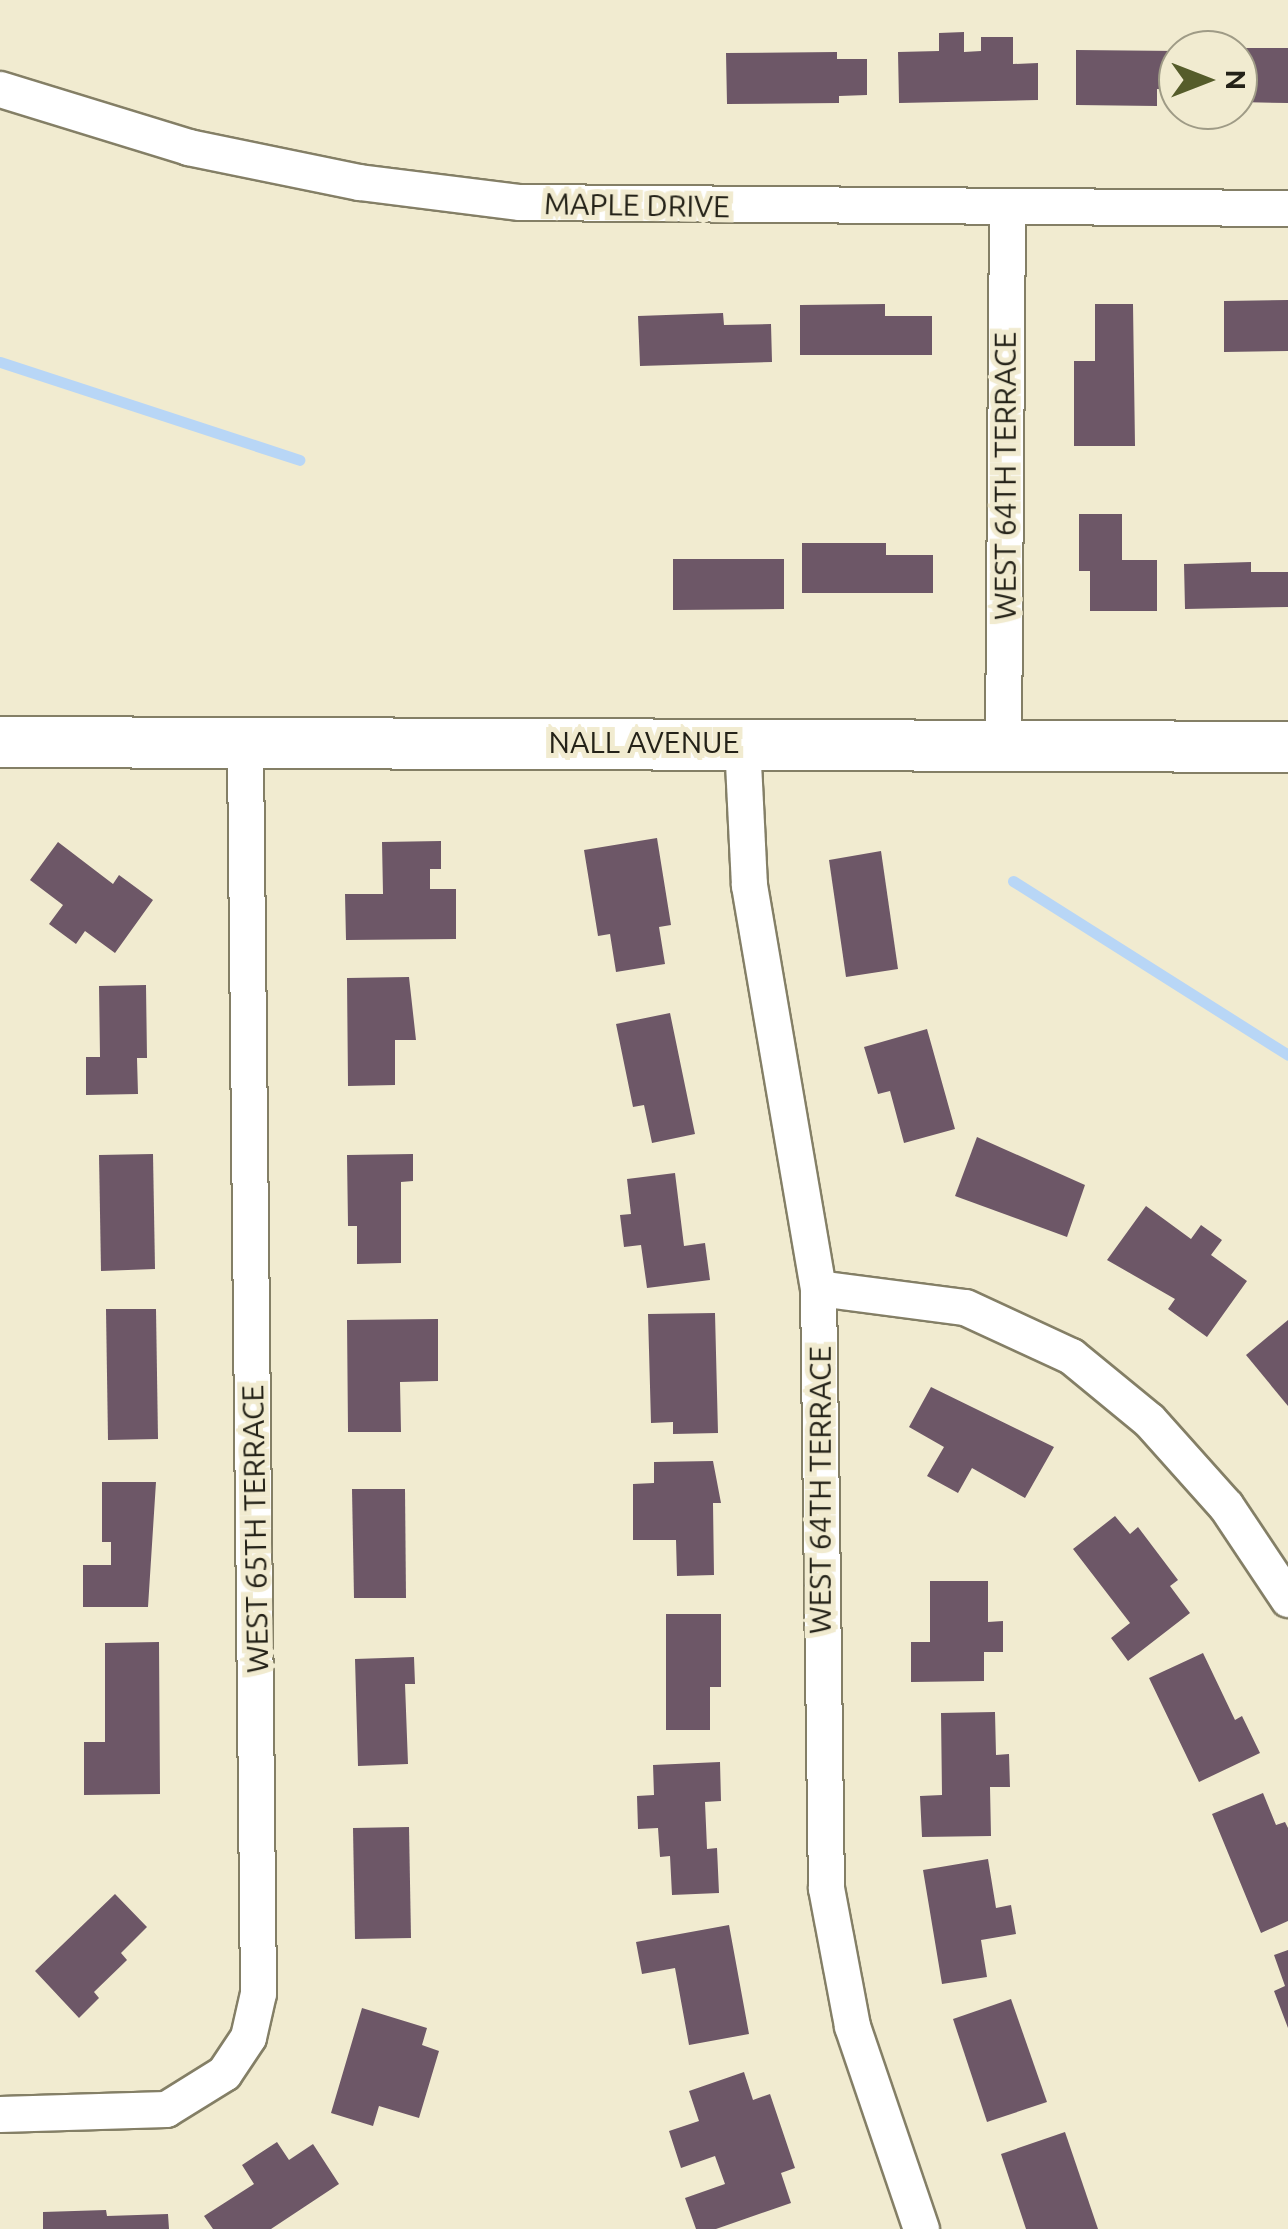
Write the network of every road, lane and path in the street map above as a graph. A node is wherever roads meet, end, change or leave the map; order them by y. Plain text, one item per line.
1 (0, 89) edge
2 (1288, 208) edge
3 (1007, 209) junction
4 (0, 742) edge
5 (245, 742) junction
6 (742, 742) junction
7 (1004, 743) junction
8 (1288, 747) edge
9 (818, 1288) junction
10 (1288, 1599) edge
11 (0, 2114) edge
12 (920, 2229) edge

1 - 3 street, MAPLE DRIVE
2 - 3 street, MAPLE DRIVE
3 - 7 street, WEST 64TH TERRACE
4 - 5 main road, NALL AVENUE
5 - 6 main road, NALL AVENUE
5 - 11 street, WEST 65TH TERRACE
6 - 7 main road, NALL AVENUE
6 - 9 street, WEST 64TH TERRACE
7 - 8 main road, NALL AVENUE
9 - 10 street
9 - 12 street, WEST 64TH TERRACE

